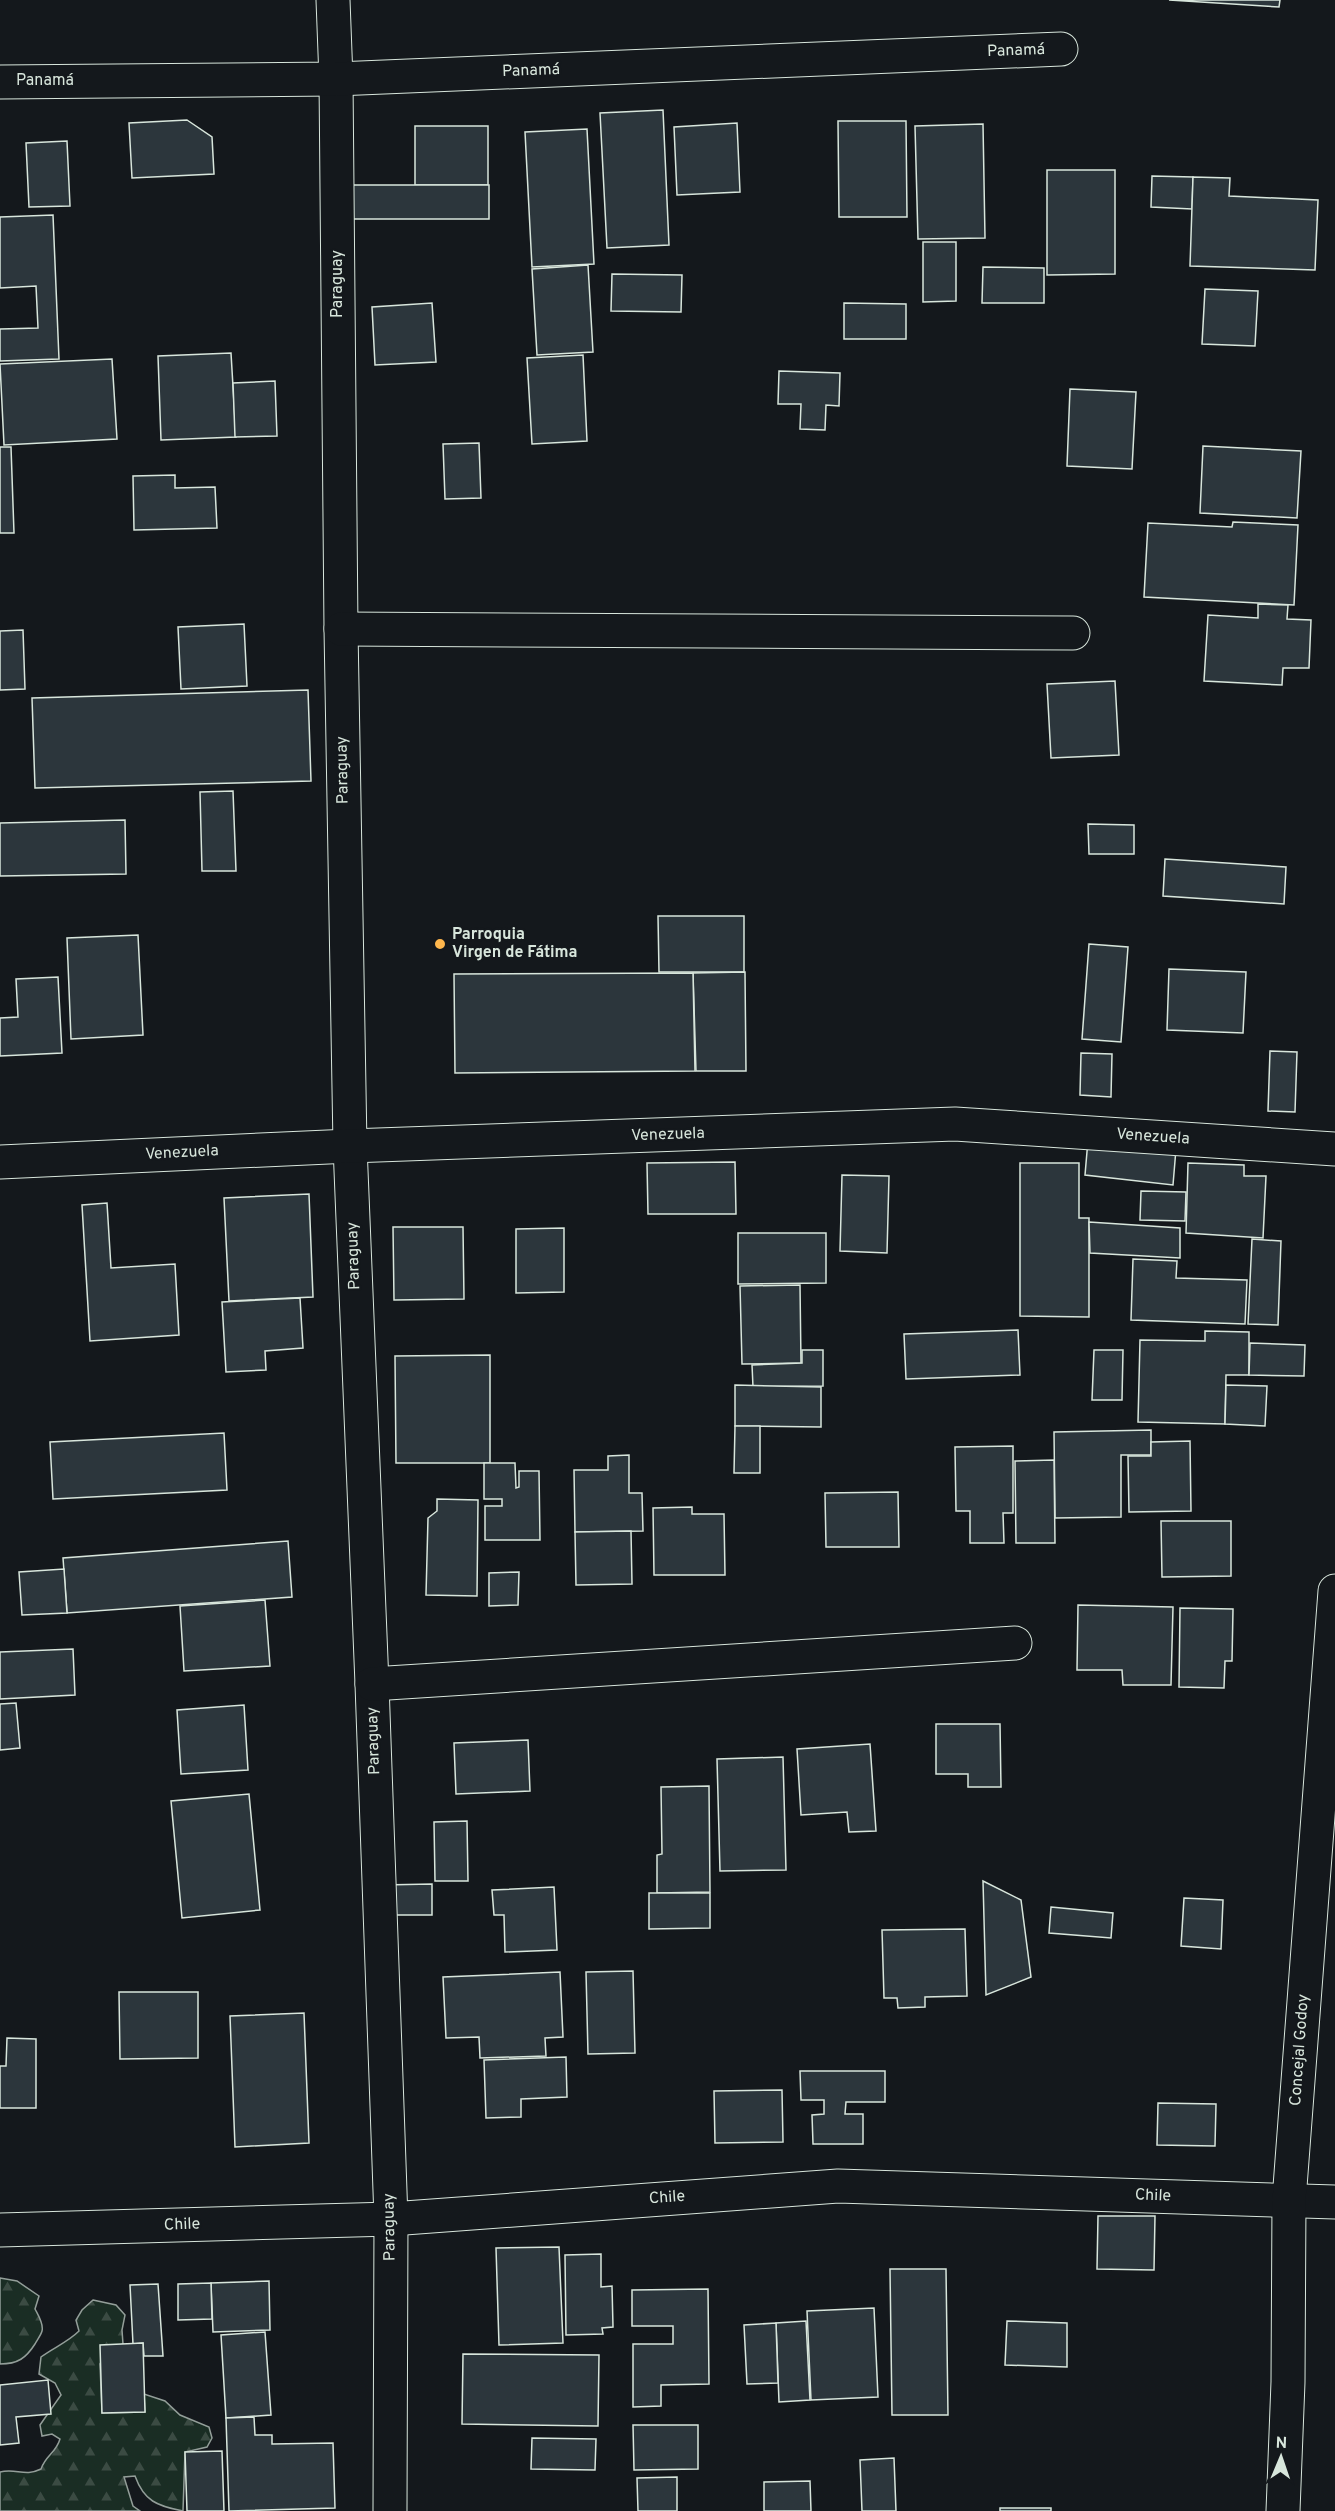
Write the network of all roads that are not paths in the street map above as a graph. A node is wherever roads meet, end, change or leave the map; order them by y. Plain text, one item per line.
1 (333, 0) edge
2 (1061, 49) dead end
3 (336, 80) junction
4 (0, 82) edge
5 (340, 629) junction
6 (1073, 633) dead end
7 (350, 1146) junction
8 (1335, 1149) edge
9 (0, 1162) edge
10 (1335, 1591) edge
11 (1015, 1643) dead end
12 (372, 1684) junction
13 (1289, 2200) junction
14 (1335, 2202) edge
15 (391, 2219) junction
16 (0, 2230) edge
17 (390, 2511) edge
18 (1283, 2511) edge

1 - 3 street, Paraguay
2 - 3 street, Panamá
3 - 4 street, Panamá
3 - 5 street, Paraguay
5 - 6 street
5 - 7 street, Paraguay
7 - 8 street, Venezuela
7 - 9 street, Venezuela
7 - 12 street, Paraguay
10 - 13 street, Concejal Godoy
11 - 12 street
12 - 15 street, Paraguay
13 - 14 street, Chile
13 - 15 street, Chile
13 - 18 street, Concejal Godoy
15 - 16 street, Chile
15 - 17 street, Paraguay

